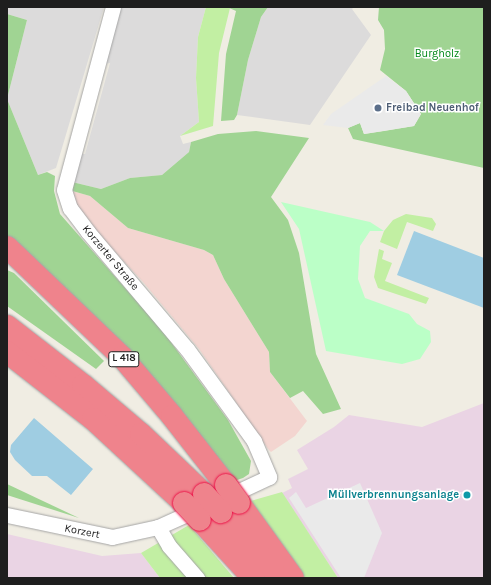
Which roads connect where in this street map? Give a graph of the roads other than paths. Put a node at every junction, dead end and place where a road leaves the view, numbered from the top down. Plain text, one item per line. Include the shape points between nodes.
1 (113, 7) edge
2 (7, 247) edge
3 (7, 260) edge
4 (36, 274) junction
5 (7, 326) edge
6 (7, 352) edge
7 (269, 477) joint
8 (230, 507) junction
9 (7, 515) edge
10 (158, 527) junction
11 (197, 578) edge
12 (253, 578) edge
13 (280, 578) edge
14 (293, 578) edge

1 - 7 street, Korzerter Straße via 64,190 70,208 88,232 187,349 254,441
2 - 4 highway, L 418
3 - 4 highway
4 - 8 highway, L 418, bridge via 122,357 172,416 226,485
5 - 8 highway, L 418, bridge via 141,434 204,494
6 - 12 highway, bridge via 88,415 184,503
7 - 10 street, Korzert
8 - 13 highway, L 418
8 - 14 highway, L 418
9 - 10 street, Korzert via 112,537
10 - 11 street via 169,546

